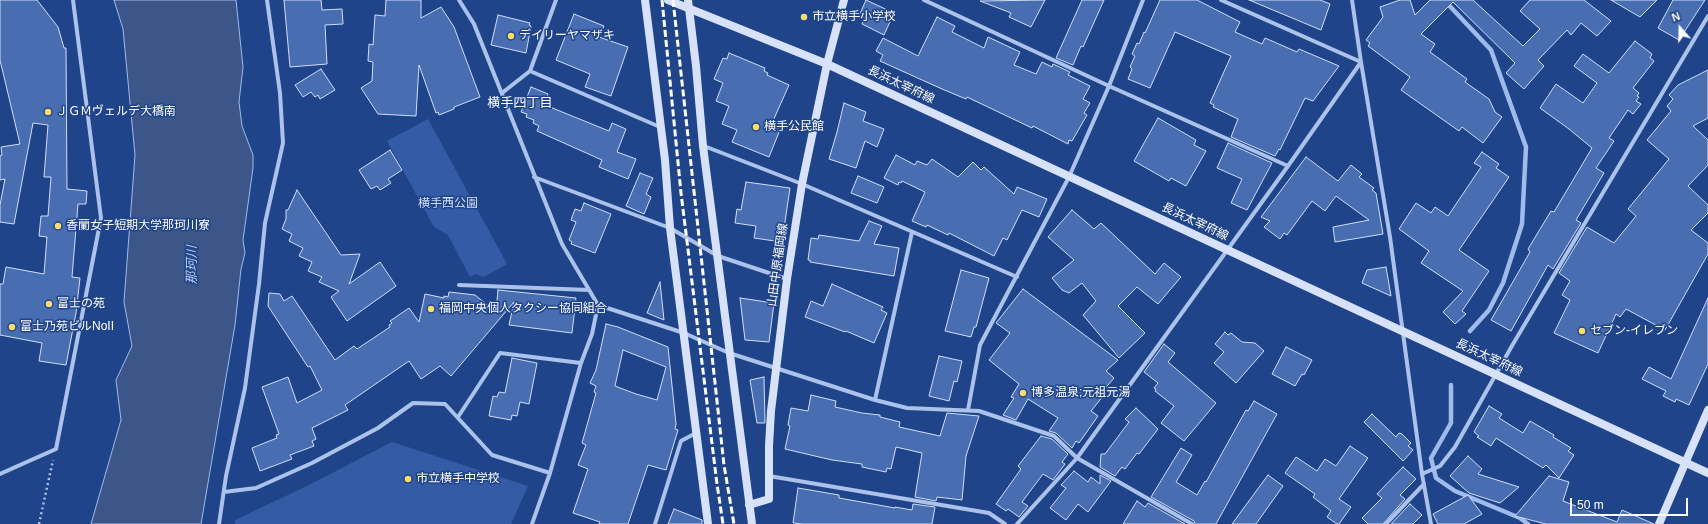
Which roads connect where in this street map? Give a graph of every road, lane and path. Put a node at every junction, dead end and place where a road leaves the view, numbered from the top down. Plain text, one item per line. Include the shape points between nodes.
1 (73, 0) edge
2 (267, 0) edge
3 (459, 0) edge
4 (556, 0) edge
5 (645, 0) edge
6 (668, 0) edge
7 (844, 0) edge
8 (924, 0) edge
9 (1143, 0) edge
10 (1221, 0) edge
11 (1352, 0) edge
12 (688, 4) edge
13 (1708, 16) edge
14 (1361, 62) junction
15 (827, 64) junction
16 (530, 71) junction
17 (1109, 86) junction
18 (502, 93) junction
19 (660, 127) junction
20 (702, 146) junction
21 (1288, 166) junction
22 (534, 177) junction
23 (1069, 177) junction
24 (802, 184) junction
25 (670, 228) junction
26 (912, 232) junction
27 (1227, 250) junction
28 (718, 256) junction
29 (1017, 277) junction
30 (787, 279) junction
31 (459, 286) dead end
32 (589, 290) junction
33 (598, 305) junction
34 (1404, 332) junction
35 (684, 333) junction
36 (729, 353) junction
37 (581, 363) junction
38 (776, 368) junction
39 (1497, 375) junction
40 (875, 400) junction
41 (968, 410) junction
42 (1708, 410) edge
43 (458, 417) junction
44 (696, 433) junction
45 (56, 449) junction
46 (1077, 458) junction
47 (1686, 463) junction
48 (550, 472) junction
49 (1424, 473) junction
50 (0, 474) edge
51 (1708, 474) edge
52 (769, 476) junction
53 (1424, 484) junction
54 (224, 492) junction
55 (749, 505) junction
56 (39, 524) edge
57 (219, 524) edge
58 (532, 524) edge
59 (654, 524) edge
60 (708, 524) edge
61 (752, 524) edge
62 (1005, 524) edge
63 (1017, 524) edge
64 (1192, 524) edge
65 (1386, 524) edge
66 (1431, 524) edge
67 (1659, 524) edge

1 - 45 street via 101,218
2 - 54 street via 280,93 283,143 265,223 244,388
3 - 18 street via 474,24
4 - 16 street
5 - 19 street
6 - 12 street, 長浜太宰府線
7 - 15 street, 山田中原福岡線
8 - 17 street
9 - 17 street
10 - 14 street
11 - 14 street
12 - 15 street, 長浜太宰府線
12 - 20 street
13 - 39 street
14 - 21 street
14 - 34 street
15 - 23 street, 長浜太宰府線
15 - 24 street, 山田中原福岡線
16 - 18 street
16 - 19 street
17 - 21 street
17 - 23 street
18 - 22 street
19 - 25 street
20 - 24 street
20 - 28 street
21 - 27 street
22 - 25 street
22 - 32 street via 562,244
23 - 27 street, 長浜太宰府線
23 - 29 street
24 - 26 street
24 - 30 street, 山田中原福岡線
25 - 28 street
25 - 35 street
26 - 29 street
26 - 40 street
27 - 34 street, 長浜太宰府線
27 - 46 street
28 - 30 street
28 - 36 street
29 - 41 street via 980,345
30 - 38 street, 山田中原福岡線
31 - 32 street
32 - 33 street
33 - 35 street
33 - 37 street via 592,334
34 - 39 street, 長浜太宰府線
34 - 49 street
35 - 36 street
35 - 44 street
36 - 38 street
36 - 55 street
37 - 43 street via 500,353
37 - 48 street
38 - 40 street
38 - 52 street, 山田中原福岡線
39 - 47 street, 長浜太宰府線
39 - 49 street via 1455,447 1440,466
40 - 41 street via 907,408
41 - 46 street via 979,411 1054,436
42 - 47 street
43 - 48 street via 492,455
43 - 54 street via 445,404 413,403 378,428 312,463 256,488
44 - 59 street via 681,441
44 - 60 street
45 - 50 street
45 - 56 path
46 - 63 street
46 - 64 street
47 - 51 street, 長浜太宰府線
47 - 67 street
48 - 58 street
49 - 53 street
52 - 55 street, 山田中原福岡線 via 768,499
52 - 62 street via 989,513
53 - 65 street
53 - 66 street
54 - 57 street
55 - 61 street

